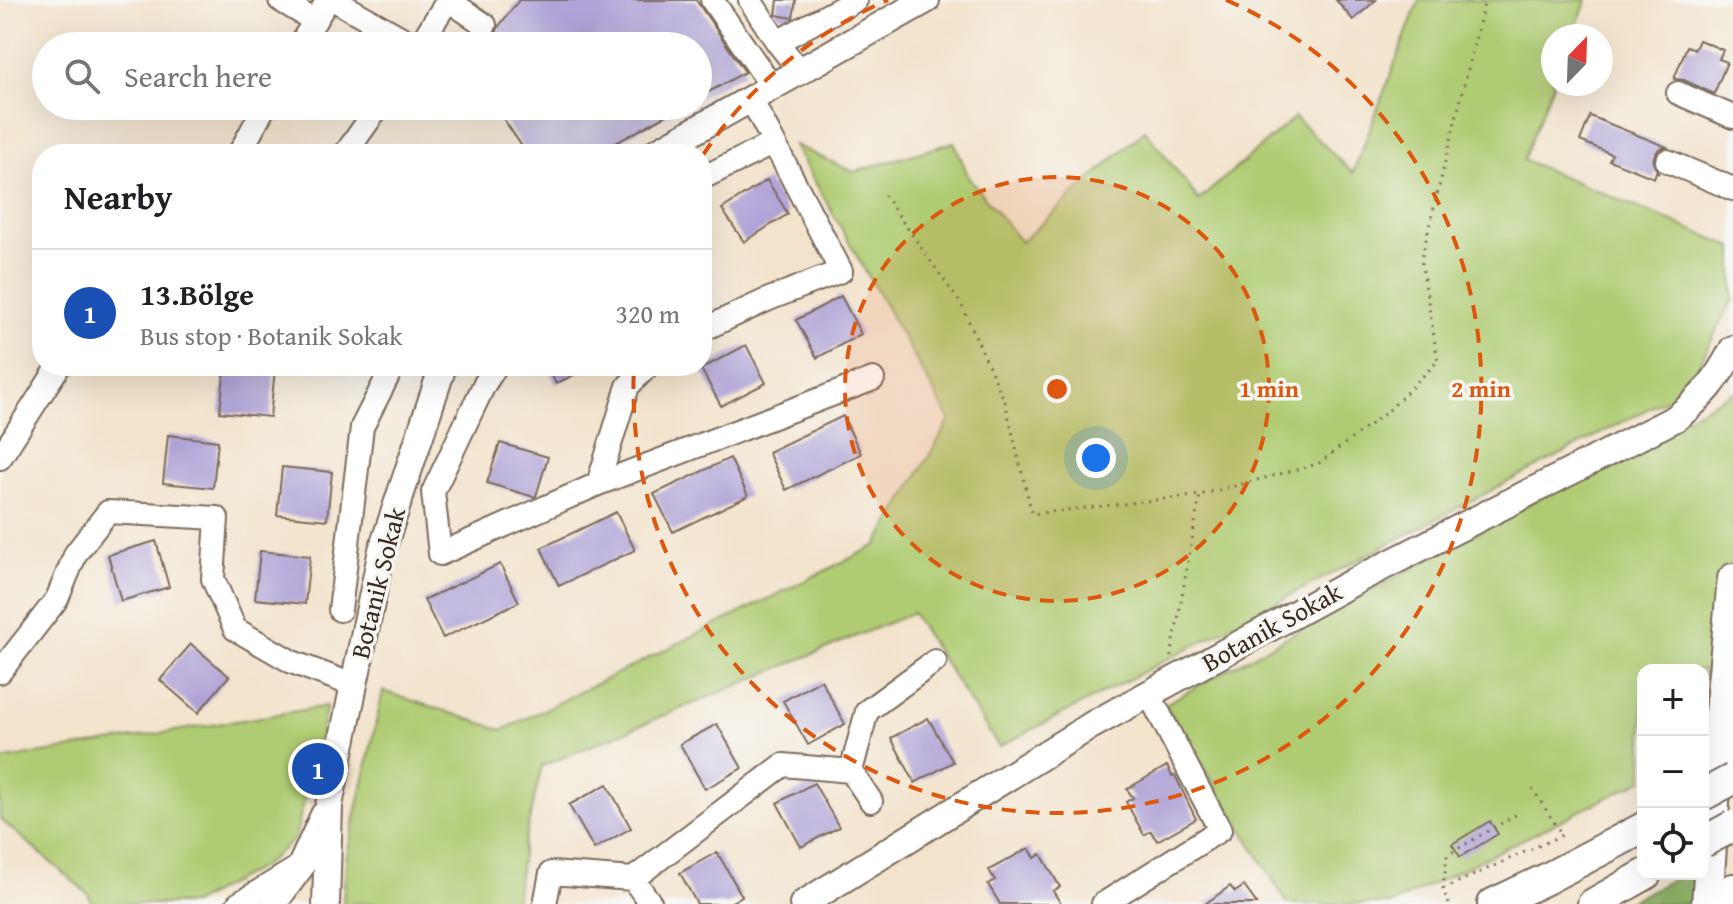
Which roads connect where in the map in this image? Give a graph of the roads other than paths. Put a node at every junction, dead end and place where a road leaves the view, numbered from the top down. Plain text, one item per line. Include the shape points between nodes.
1 (280, 0) edge
2 (331, 0) edge
3 (448, 0) edge
4 (712, 0) edge
5 (750, 0) edge
6 (856, 0) edge
7 (926, 0) edge
8 (315, 21) junction
9 (485, 25) dead end
10 (308, 32) edge
11 (392, 32) edge
12 (427, 32) edge
13 (777, 42) junction
14 (800, 71) junction
15 (761, 93) junction
16 (1678, 93) dead end
17 (1733, 117) edge
18 (256, 120) edge
19 (369, 120) edge
20 (774, 143) junction
21 (244, 144) edge
22 (352, 144) edge
23 (671, 144) edge
24 (1667, 161) dead end
25 (712, 173) edge
26 (1733, 189) edge
27 (712, 325) edge
28 (1733, 349) edge
29 (53, 376) edge
30 (388, 376) edge
31 (440, 376) edge
32 (490, 376) edge
33 (638, 376) edge
34 (873, 379) dead end
35 (0, 458) edge
36 (598, 484) junction
37 (1733, 579) edge
38 (340, 610) dead end
39 (935, 661) dead end
40 (0, 672) edge
41 (353, 685) junction
42 (1149, 694) junction
43 (851, 771) junction
44 (1733, 779) edge
45 (1709, 792) edge
46 (871, 801) dead end
47 (329, 805) junction
48 (1733, 826) edge
49 (1637, 831) edge
50 (1709, 839) edge
51 (301, 866) junction
52 (633, 879) junction
53 (1637, 879) edge
54 (1733, 889) edge
55 (277, 899) edge
56 (326, 902) edge
57 (238, 904) edge
58 (545, 904) edge
59 (651, 904) edge
60 (803, 904) edge
61 (1103, 904) edge
62 (1493, 904) edge
63 (1593, 904) edge
64 (1707, 904) edge
65 (1732, 904) edge

1 - 8 street
2 - 8 street
2 - 11 street
3 - 9 street
3 - 12 street
4 - 15 street
5 - 13 street
6 - 13 street
7 - 14 main road
8 - 10 street
13 - 14 street
14 - 15 main road
15 - 20 street
15 - 23 main road
16 - 17 street
18 - 21 street
19 - 22 street
20 - 25 street
20 - 27 street via 841,271
24 - 26 street
28 - 42 main road, Botanik Sokak via 1711,385 1676,418 1355,581
29 - 35 street
30 - 38 street via 362,427
31 - 41 main road, Botanik Sokak via 382,550
32 - 36 street via 433,492 440,554
33 - 36 street via 628,386
34 - 36 street
37 - 64 highway
39 - 43 street via 867,711
40 - 41 street via 57,599 76,553 108,512 217,518 213,579 235,629 292,662
41 - 47 main road, Botanik Sokak
42 - 60 main road, Botanik Sokak
42 - 61 street via 1220,830
43 - 46 street
43 - 52 street via 783,765
44 - 45 highway, bridge
47 - 51 main road
47 - 56 main road
48 - 50 highway, bridge
49 - 62 highway
51 - 55 main road
51 - 57 street
52 - 58 street via 551,873
52 - 59 street
53 - 63 highway
54 - 65 highway
55 - 56 main road via 306,883 315,886

